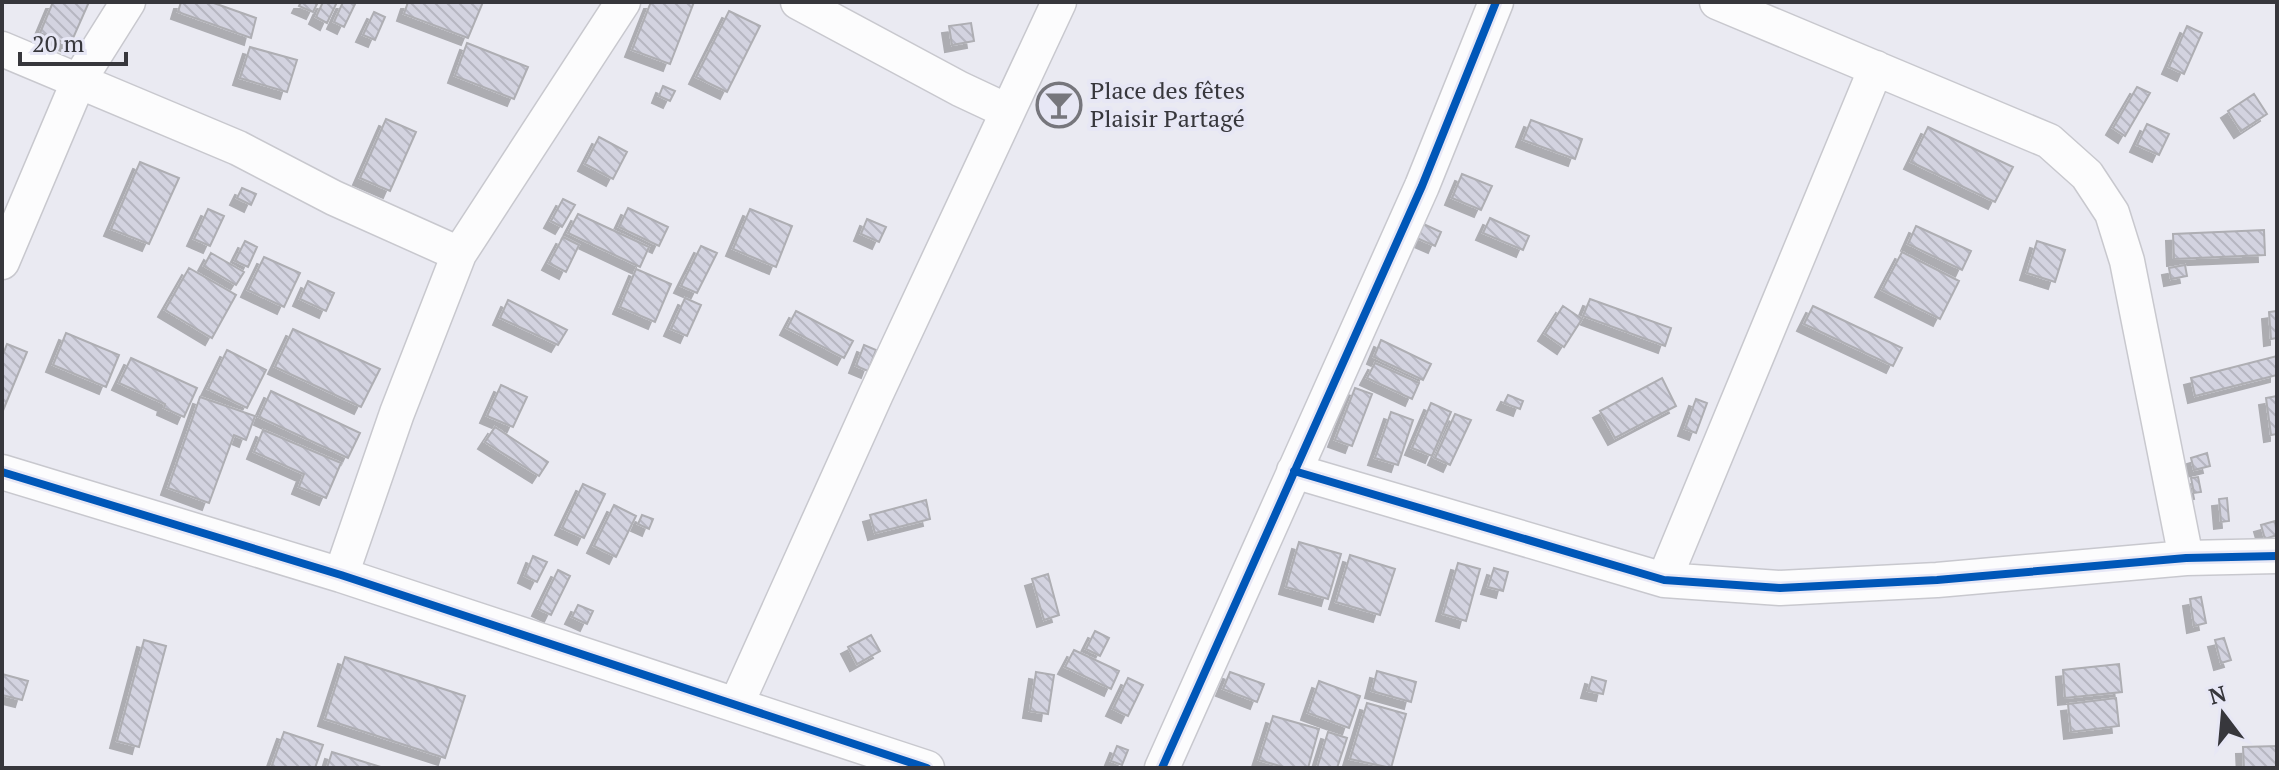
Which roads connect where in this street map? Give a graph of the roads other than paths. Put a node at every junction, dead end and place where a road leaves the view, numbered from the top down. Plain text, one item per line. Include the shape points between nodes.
1 (128, 2) edge
2 (623, 2) edge
3 (798, 2) edge
4 (1059, 2) edge
5 (1496, 2) edge
6 (1717, 2) edge
7 (2, 49) edge
8 (1876, 68) junction
9 (79, 80) junction
10 (1007, 111) junction
11 (459, 254) junction
12 (2, 262) edge
13 (1294, 471) junction
14 (2, 472) edge
15 (2277, 556) edge
16 (2186, 558) junction
17 (341, 575) junction
18 (1664, 580) junction
19 (736, 705) junction
20 (927, 768) edge
21 (1162, 768) edge

1 - 9 street
2 - 11 street
3 - 10 street
4 - 10 street
5 - 13 street via 1422,186
6 - 8 street
7 - 9 street
8 - 16 street via 2049,141 2096,187 2112,213 2127,261
8 - 18 street
9 - 11 street via 238,148
9 - 12 street
10 - 19 street
11 - 17 street
13 - 18 street
13 - 21 street
14 - 17 street
15 - 16 street
16 - 18 street via 1780,588
17 - 19 street
19 - 20 street

